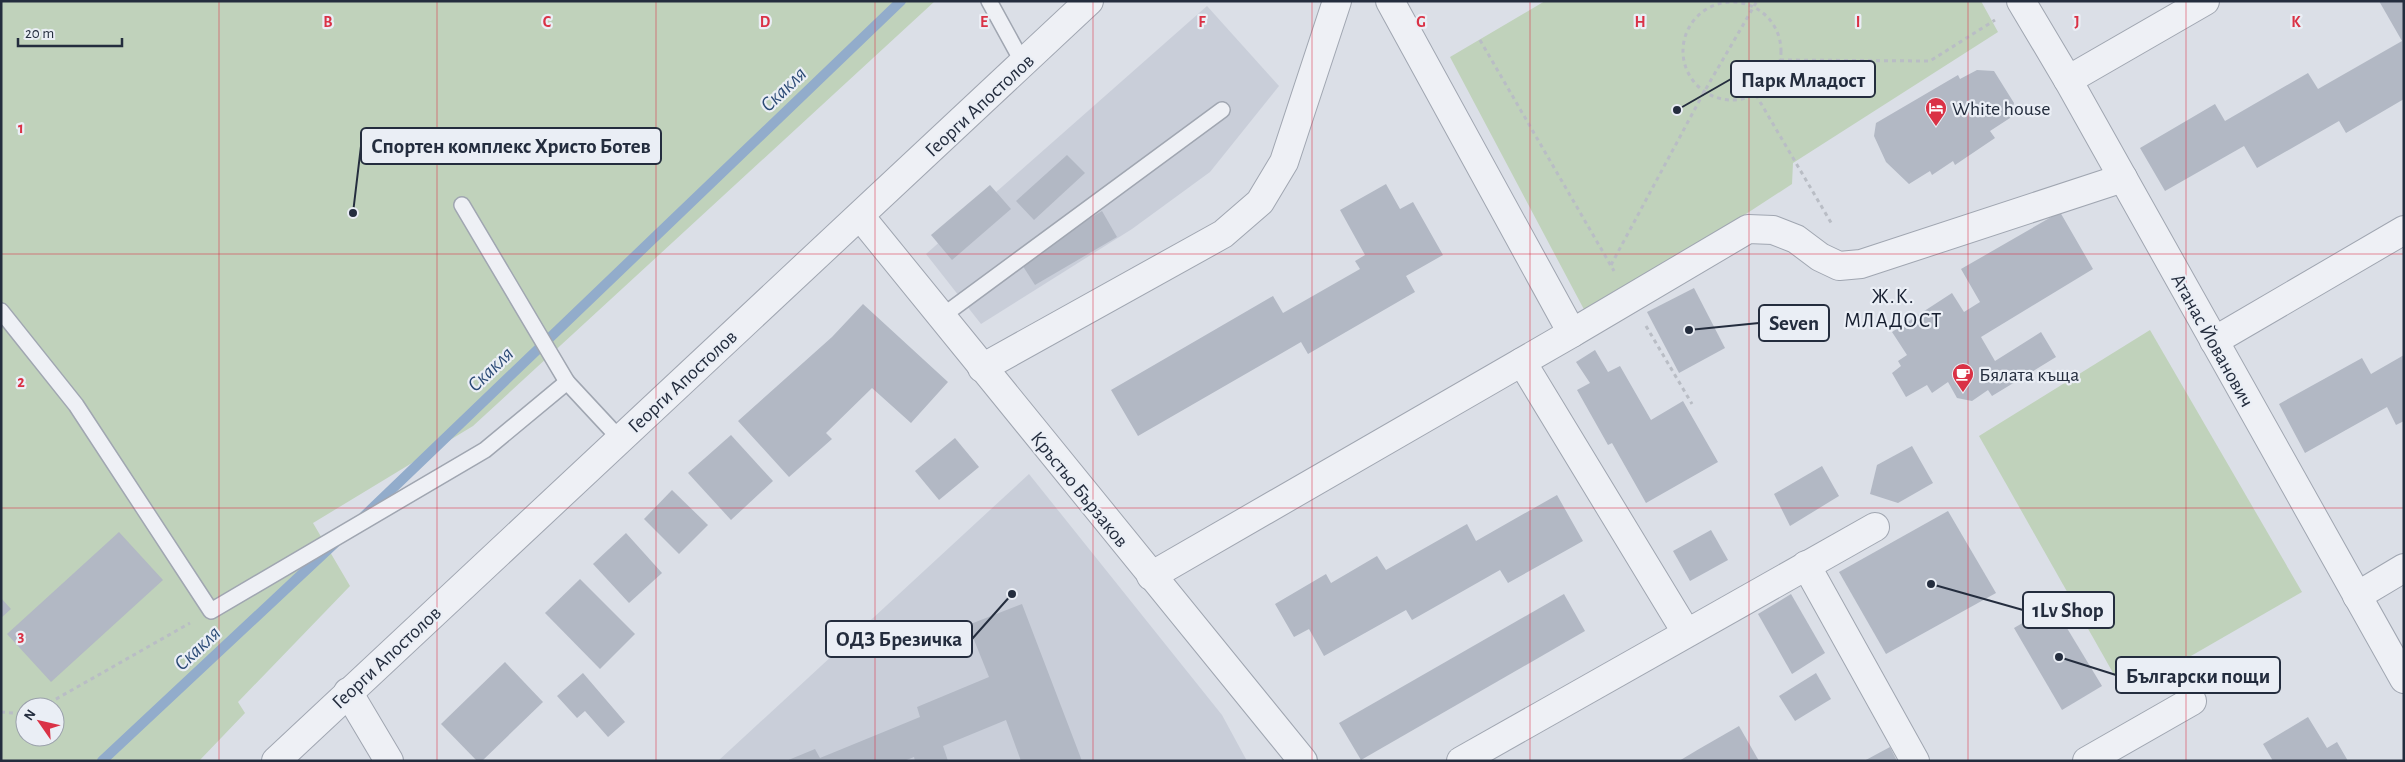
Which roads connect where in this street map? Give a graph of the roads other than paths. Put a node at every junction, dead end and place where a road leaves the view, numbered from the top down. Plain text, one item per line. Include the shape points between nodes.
1 (989, 1) edge
2 (1089, 1) edge
3 (1337, 1) edge
4 (1390, 1) edge
5 (2205, 1) edge
6 (2021, 2) edge
7 (1023, 64) junction
8 (2068, 80) junction
9 (1222, 110) dead end
10 (2122, 178) junction
11 (462, 206) dead end
12 (860, 216) junction
13 (2404, 230) edge
14 (1, 310) edge
15 (941, 317) junction
16 (1572, 333) junction
17 (2214, 341) junction
18 (1522, 362) junction
19 (982, 368) junction
20 (567, 382) junction
21 (620, 440) junction
22 (1875, 526) dead end
23 (1806, 565) junction
24 (2404, 568) edge
25 (1151, 576) junction
26 (2357, 596) junction
27 (1686, 632) junction
28 (2404, 680) edge
29 (348, 692) junction
30 (2192, 701) dead end
31 (276, 761) edge
32 (389, 761) edge
33 (1303, 761) edge
34 (1461, 761) edge
35 (1915, 761) edge
36 (2087, 761) edge

1 - 7 lane
2 - 7 street, Георги Апостолов
3 - 19 street via 1284,162 1260,202 1223,234
4 - 16 street
5 - 8 street
6 - 8 street, Атанас Йованович
7 - 12 street, Георги Апостолов
8 - 10 street, Атанас Йованович
9 - 15 lane
10 - 16 street via 1856,264 1839,266 1796,239 1772,230 1748,229
10 - 17 street, Атанас Йованович
11 - 20 lane
12 - 15 street, Кръстьо Бързаков
12 - 21 street, Георги Апостолов
13 - 17 street
14 - 20 lane via 76,405 211,611 485,450
15 - 19 street, Кръстьо Бързаков
16 - 18 street
17 - 26 street, Атанас Йованович
18 - 25 street
18 - 27 street
19 - 25 street, Кръстьо Бързаков
20 - 21 lane
21 - 29 street, Георги Апостолов
22 - 23 street
23 - 27 street
23 - 35 street
24 - 26 street
25 - 33 street, Кръстьо Бързаков
26 - 28 street, Атанас Йованович
27 - 34 street
29 - 31 street, Георги Апостолов
29 - 32 street
30 - 36 street

